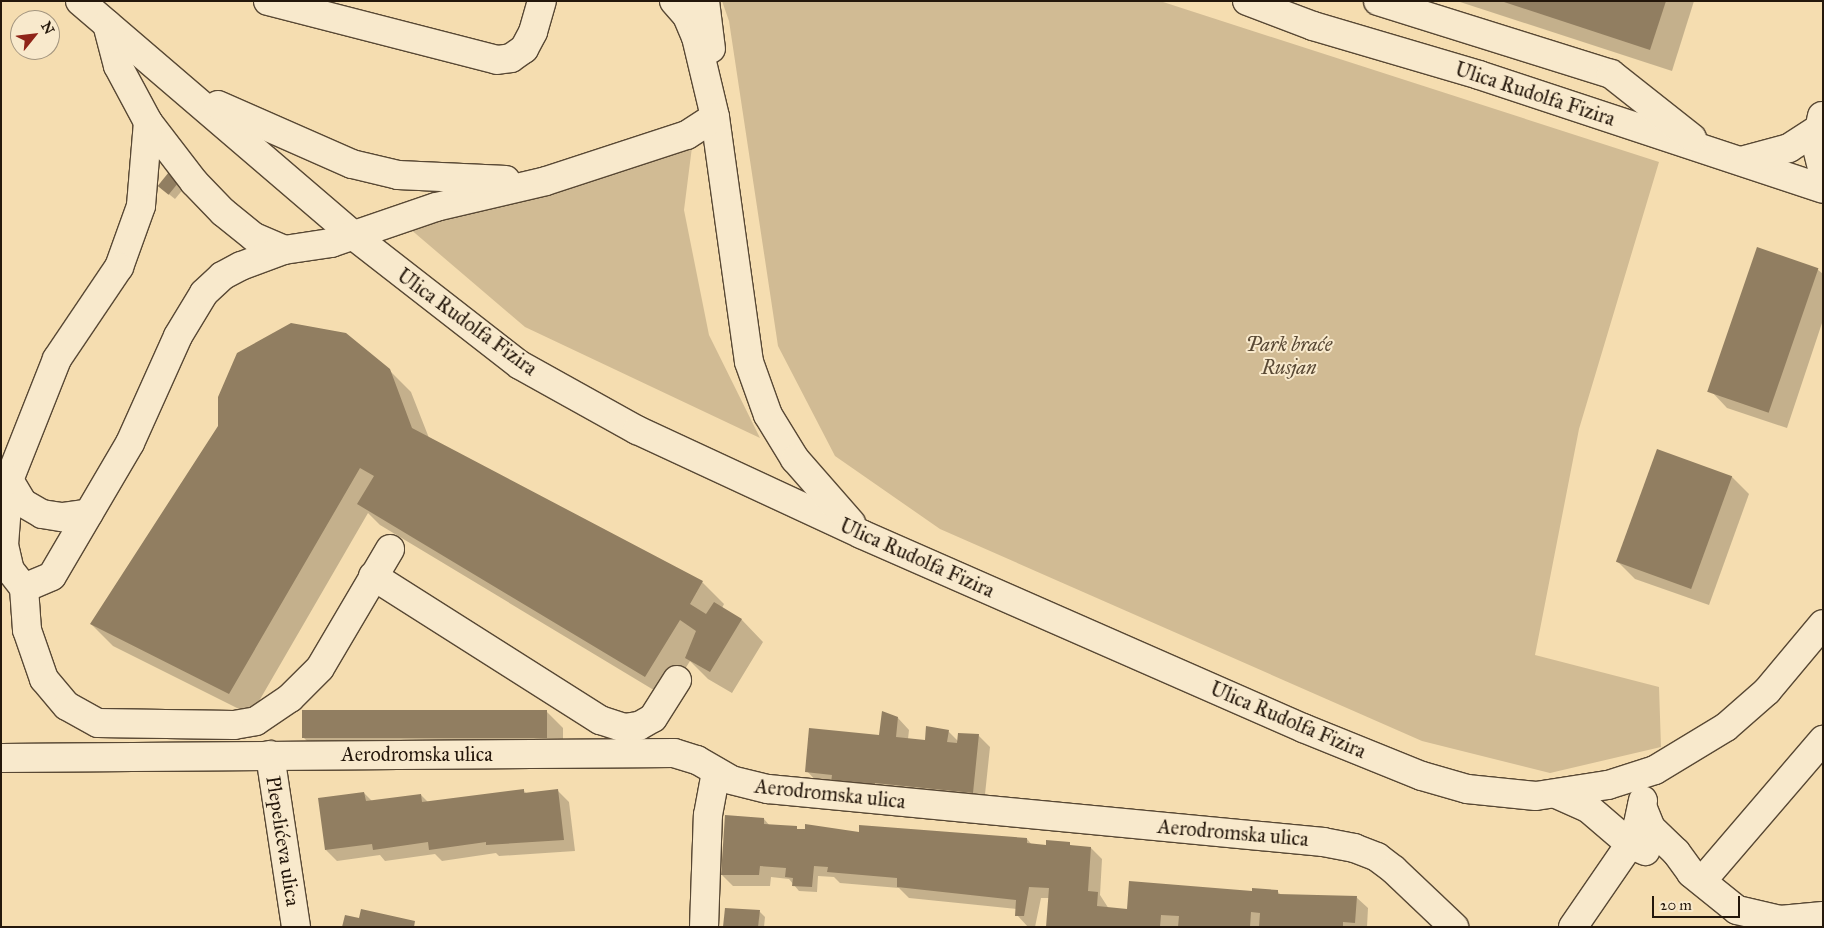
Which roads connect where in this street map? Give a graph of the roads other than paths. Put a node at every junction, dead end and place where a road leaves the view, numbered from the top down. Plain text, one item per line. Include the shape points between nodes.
1 (80, 1) edge
2 (268, 1) edge
3 (542, 1) edge
4 (674, 1) edge
5 (705, 1) edge
6 (1247, 1) edge
7 (1378, 1) edge
8 (107, 24) junction
9 (185, 89) junction
10 (715, 117) junction
11 (148, 122) junction
12 (1820, 122) edge
13 (1707, 150) junction
14 (1741, 161) junction
15 (1823, 172) edge
16 (546, 181) junction
17 (1823, 189) edge
18 (354, 236) junction
19 (284, 250) junction
20 (9, 480) junction
21 (89, 513) junction
22 (861, 534) junction
23 (390, 549) dead end
24 (374, 576) junction
25 (24, 588) junction
26 (1823, 624) edge
27 (677, 680) dead end
28 (1823, 740) edge
29 (270, 756) junction
30 (1, 758) edge
31 (1655, 770) junction
32 (716, 772) junction
33 (1555, 794) junction
34 (1642, 806) junction
35 (1630, 844) junction
36 (1696, 877) junction
37 (1823, 916) edge
38 (296, 927) edge
39 (704, 927) edge
40 (1454, 927) edge
41 (1573, 927) edge

1 - 8 street, Ulica Rudolfa Fizira
2 - 3 street via 497,60 511,58 524,49 534,32
4 - 10 street via 687,16 696,37
5 - 10 street via 714,70
6 - 13 street, Ulica Rudolfa Fizira via 1313,26 1479,75
7 - 13 street via 1611,74
8 - 9 street, Ulica Rudolfa Fizira
8 - 11 street via 118,66
9 - 16 street via 272,131 352,164 398,174
9 - 18 street, Ulica Rudolfa Fizira
10 - 16 street via 687,135
10 - 22 street via 749,362 768,415 795,459
11 - 19 street via 194,182 223,212 254,237
11 - 20 street via 140,206 119,267 57,359
12 - 14 street via 1789,148
12 - 15 street via 1816,144
13 - 14 street, Ulica Rudolfa Fizira
14 - 17 street, Ulica Rudolfa Fizira
16 - 18 street via 436,207
18 - 19 street
18 - 22 street, Ulica Rudolfa Fizira via 520,366 637,430
19 - 21 street via 222,276 195,305 130,443
20 - 21 street via 23,503 42,514 62,517
20 - 25 street via 4,546 10,570
21 - 25 street via 52,576
22 - 33 street, Ulica Rudolfa Fizira via 1294,724 1422,776 1500,794
23 - 24 street
24 - 25 street via 307,684 270,714 234,726 122,725 98,723 82,717 54,694 44,679 27,630
24 - 27 street via 600,720 624,728 639,726 653,718
26 - 31 street, Ulica Rudolfa Fizira via 1766,691 1726,727
28 - 36 street
29 - 30 street, Aerodromska ulica
29 - 32 street, Aerodromska ulica via 657,753 686,756
29 - 38 street, Plepelićeva ulica
31 - 33 street, Ulica Rudolfa Fizira via 1608,786
31 - 34 street via 1645,789
32 - 39 street via 708,815
32 - 40 street, Aerodromska ulica via 747,785 768,789 1323,842 1354,848 1377,857 1394,870
33 - 35 street via 1588,808
34 - 35 street
34 - 36 street via 1651,828
35 - 36 street via 1649,853 1671,871
35 - 41 street
36 - 37 street via 1737,910 1755,917 1780,920

